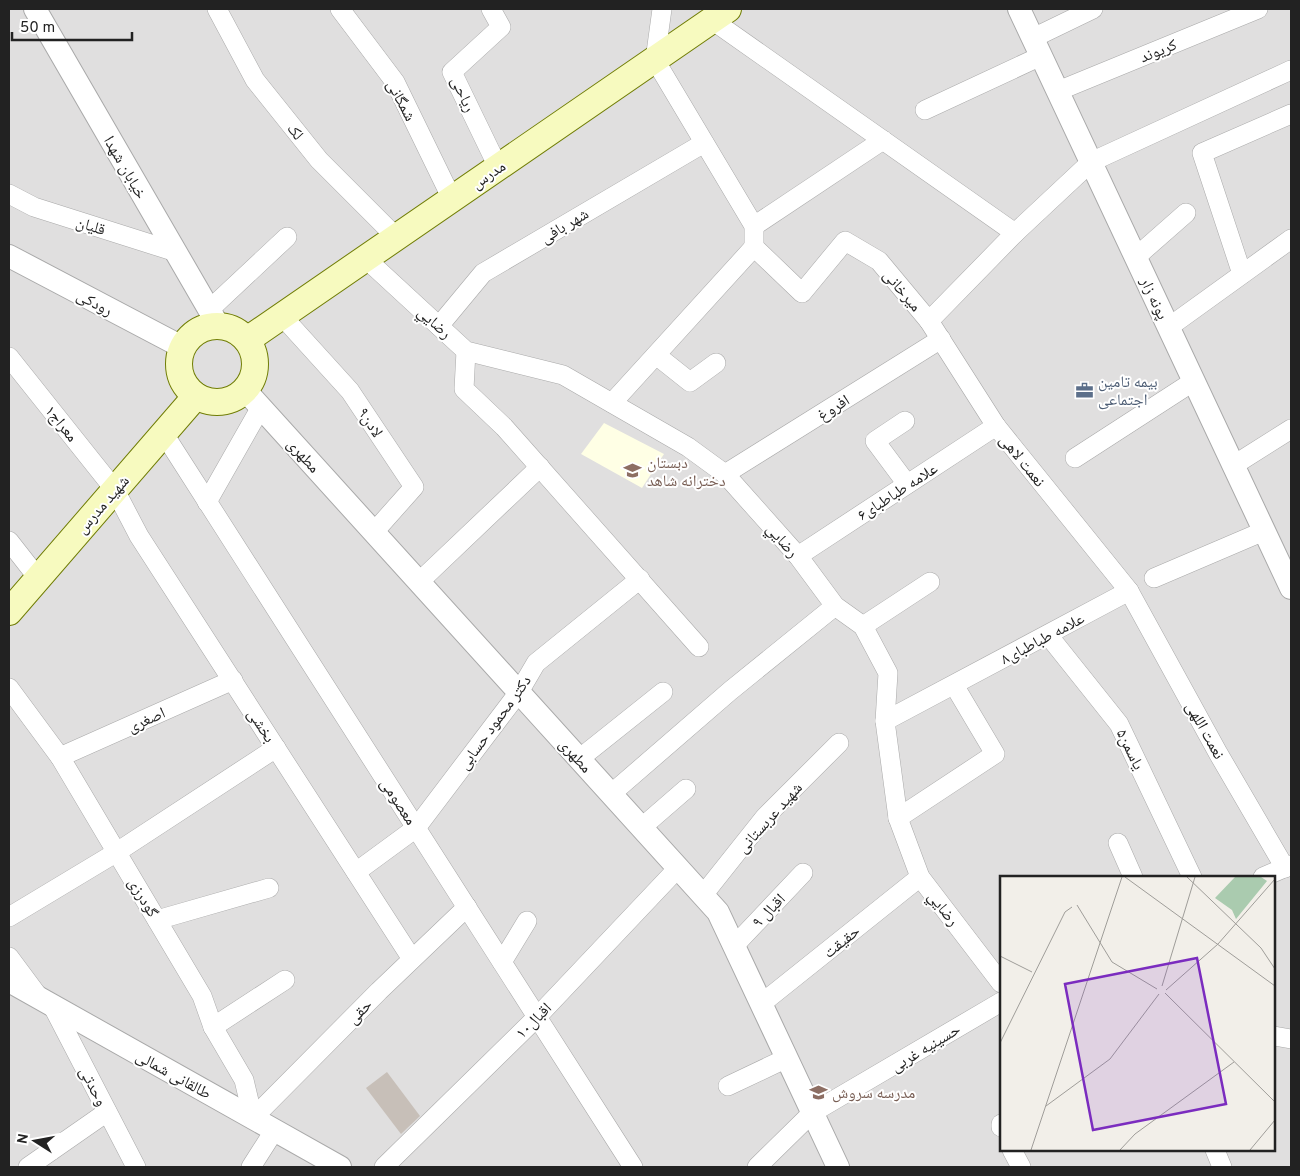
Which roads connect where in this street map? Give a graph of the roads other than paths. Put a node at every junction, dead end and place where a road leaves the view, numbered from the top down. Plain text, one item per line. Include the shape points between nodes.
1 (35, 9) edge
2 (217, 9) edge
3 (340, 9) edge
4 (491, 9) edge
5 (662, 9) edge
6 (1019, 9) edge
7 (1093, 9) edge
8 (1258, 9) edge
9 (720, 14) edge
10 (1037, 47) junction
11 (655, 60) junction
12 (1291, 70) edge
13 (1058, 91) junction
14 (925, 110) dead end
15 (1291, 114) edge
16 (883, 140) junction
17 (704, 143) junction
18 (1091, 162) junction
19 (498, 167) junction
20 (9, 194) edge
21 (452, 199) junction
22 (1186, 213) dead end
23 (754, 226) junction
24 (1015, 233) junction
25 (287, 237) dead end
26 (396, 237) junction
27 (1291, 239) edge
28 (754, 247) junction
29 (176, 252) junction
30 (9, 256) edge
31 (1136, 257) junction
32 (366, 258) junction
33 (1242, 274) junction
34 (282, 316) junction
35 (214, 317) junction
36 (929, 320) junction
37 (439, 326) junction
38 (1169, 327) junction
39 (247, 340) junction
40 (941, 340) junction
41 (182, 347) junction
42 (466, 351) junction
43 (656, 355) junction
44 (9, 357) edge
45 (716, 363) dead end
46 (1194, 381) junction
47 (196, 396) junction
48 (253, 399) junction
49 (612, 403) junction
50 (905, 421) dead end
51 (996, 426) junction
52 (1291, 430) edge
53 (164, 434) junction
54 (1075, 458) dead end
55 (1234, 465) junction
56 (540, 467) junction
57 (725, 474) junction
58 (907, 484) junction
59 (115, 490) junction
60 (207, 502) junction
61 (1264, 531) junction
62 (374, 532) junction
63 (9, 541) edge
64 (798, 556) junction
65 (38, 578) junction
66 (640, 578) junction
67 (1154, 578) dead end
68 (419, 582) junction
69 (930, 582) dead end
70 (1291, 588) edge
71 (1129, 591) junction
72 (835, 606) junction
73 (9, 612) edge
74 (863, 626) junction
75 (1048, 634) junction
76 (699, 647) dead end
77 (233, 680) junction
78 (954, 685) junction
79 (9, 688) edge
80 (518, 692) junction
81 (663, 692) dead end
82 (885, 721) junction
83 (839, 743) dead end
84 (276, 748) junction
85 (60, 757) junction
86 (579, 759) junction
87 (686, 789) dead end
88 (611, 794) junction
89 (898, 818) junction
90 (416, 828) junction
91 (641, 828) junction
92 (1118, 843) dead end
93 (117, 852) junction
94 (1288, 866) edge
95 (678, 868) junction
96 (356, 872) junction
97 (803, 873) dead end
98 (1133, 876) edge
99 (1192, 876) edge
100 (1264, 876) edge
101 (920, 877) junction
102 (269, 888) dead end
103 (703, 895) junction
104 (467, 907) junction
105 (9, 917) edge
106 (157, 920) junction
107 (527, 921) dead end
108 (734, 946) junction
109 (9, 957) edge
110 (412, 959) junction
111 (502, 962) junction
112 (285, 980) dead end
113 (9, 982) edge
114 (1000, 982) edge
115 (46, 1001) junction
116 (1000, 1003) edge
117 (761, 1004) junction
118 (537, 1017) junction
119 (213, 1027) junction
120 (1275, 1036) edge
121 (1291, 1039) edge
122 (787, 1058) junction
123 (728, 1086) dead end
124 (107, 1112) junction
125 (812, 1113) junction
126 (253, 1118) junction
127 (274, 1131) junction
128 (1013, 1151) edge
129 (1215, 1151) edge
130 (28, 1167) edge
131 (136, 1167) edge
132 (251, 1167) edge
133 (340, 1167) edge
134 (384, 1167) edge
135 (633, 1167) edge
136 (757, 1167) edge
137 (838, 1167) edge
138 (1021, 1167) edge
139 (1222, 1167) edge

1 - 29 street, خیابان شهدا
2 - 26 street, لک via 256,80 284,116 319,160
3 - 21 street, شمگانی via 395,82
4 - 19 street, ریاحی via 501,27 452,72
5 - 11 street
6 - 10 street, پونه زار
7 - 10 street
8 - 13 street, کریوند
9 - 11 main road, مدرس
9 - 16 street
10 - 13 street, پونه زار
10 - 14 street
11 - 17 street
11 - 19 main road, مدرس
12 - 18 street, میرخانی
13 - 18 street, پونه زار
15 - 33 street via 1202,153
16 - 23 street
16 - 24 street
17 - 23 street
17 - 37 street, شهر بافی via 484,273
18 - 24 street, میرخانی
18 - 31 street, پونه زار
19 - 21 main road, مدرس
20 - 29 street, قلیان via 34,207
21 - 26 main road, مدرس
22 - 31 street
23 - 28 street
24 - 36 street, میرخانی
25 - 35 street
26 - 32 main road, مدرس
27 - 33 street
28 - 36 street, میرخانی via 802,294 844,240 879,261
28 - 43 street
29 - 35 street, خیابان شهدا
30 - 41 street, رودکی
31 - 38 street, پونه زار
32 - 34 main road, مدرس
32 - 37 street, رضایي
33 - 38 street
34 - 39 main road, مدرس
34 - 62 street, لادن۹ via 350,391 414,487
35 - 39 main road
35 - 41 main road
36 - 40 street, نعمت لاهی
37 - 42 street, رضایي
38 - 46 street, پونه زار
39 - 48 main road via 255,360 251,381
40 - 51 street, نعمت لاهی
40 - 57 street, افروغ
41 - 47 main road via 180,374
42 - 49 street, رضایي via 564,374
42 - 56 street via 464,389
43 - 45 street via 690,382
43 - 49 street
44 - 59 street, معراج۱
46 - 54 street
46 - 55 street, پونه زار
47 - 48 main road via 216,402 237,396
47 - 53 main road, شهید مدرس
48 - 60 street
48 - 62 street, مطهری
49 - 57 street, رضایي via 688,447
50 - 58 street via 875,441
51 - 58 street, علامه طباطبای۶
51 - 71 street, نعمت لاهی
52 - 55 street
53 - 59 main road, شهید مدرس
53 - 60 street, معصومی
55 - 61 street, پونه زار
56 - 66 street
56 - 68 street
57 - 64 street, رضایي
58 - 64 street, علامه طباطبای۶
59 - 65 main road, شهید مدرس
59 - 77 street, بخشی via 139,536
60 - 90 street, معصومی
61 - 67 street
61 - 70 street, پونه زار
62 - 68 street, مطهری
63 - 65 street
64 - 72 street, رضایي
65 - 73 main road, شهید مدرس
66 - 76 street
66 - 80 street, دکتر محمود حسابی via 536,663
68 - 80 street, مطهری
69 - 74 street
71 - 75 street, علامه طباطبای۸
71 - 94 street, نعمت اللهی via 1218,753
72 - 74 street, رضایي
72 - 88 street
74 - 82 street, رضایي via 888,673
75 - 78 street, علامه طباطبای۸
75 - 99 street, یاسمن۵ via 1119,724
77 - 84 street, بخشی
77 - 85 street, اصغری
78 - 82 street, علامه طباطبای۸
78 - 89 street via 995,754
79 - 85 street, گودرزی
80 - 86 street, مطهری
80 - 90 street, دکتر محمود حسابی
81 - 86 street
82 - 89 street, رضایي
83 - 103 street, شهید عربستانی via 765,817
84 - 93 street
84 - 96 street, بخشی
85 - 93 street, گودرزی
86 - 88 street, مطهری
87 - 91 street
88 - 91 street, مطهری
89 - 101 street, رضایي
90 - 96 street, دکتر محمود حسابی
90 - 104 street, معصومی
91 - 95 street, مطهری
92 - 98 street
93 - 105 street
93 - 106 street, گودرزی
94 - 100 street
95 - 103 street, مطهری
95 - 118 street, اقبال۱۰
96 - 110 street, بخشی
97 - 108 street, اقبال ۹
101 - 114 street, رضایي
101 - 117 street, حقیقت
102 - 106 street
103 - 108 street, مطهری via 718,912
104 - 110 street, حقی
104 - 111 street, معصومی
106 - 119 street, گودرزی via 202,996
107 - 111 street
108 - 117 street, مطهری
109 - 115 street, وحدتی
110 - 126 street, حقی
111 - 118 street, معصومی
112 - 119 street
113 - 115 street, طالقانی شمالی
115 - 124 street, وحدتی
115 - 126 street, طالقانی شمالی
116 - 125 street, حسینیه غربی
117 - 122 street, مطهری
118 - 134 street, اقبال۱۰
118 - 135 street, معصومی
119 - 126 street, گودرزی via 244,1080
120 - 121 street
122 - 123 street
122 - 125 street, مطهری
124 - 130 street
124 - 131 street, وحدتی
125 - 136 street, حسینیه غربی
125 - 137 street, مطهری
126 - 127 street, طالقانی شمالی
127 - 132 street
127 - 133 street, طالقانی شمالی
128 - 138 street
129 - 139 street

